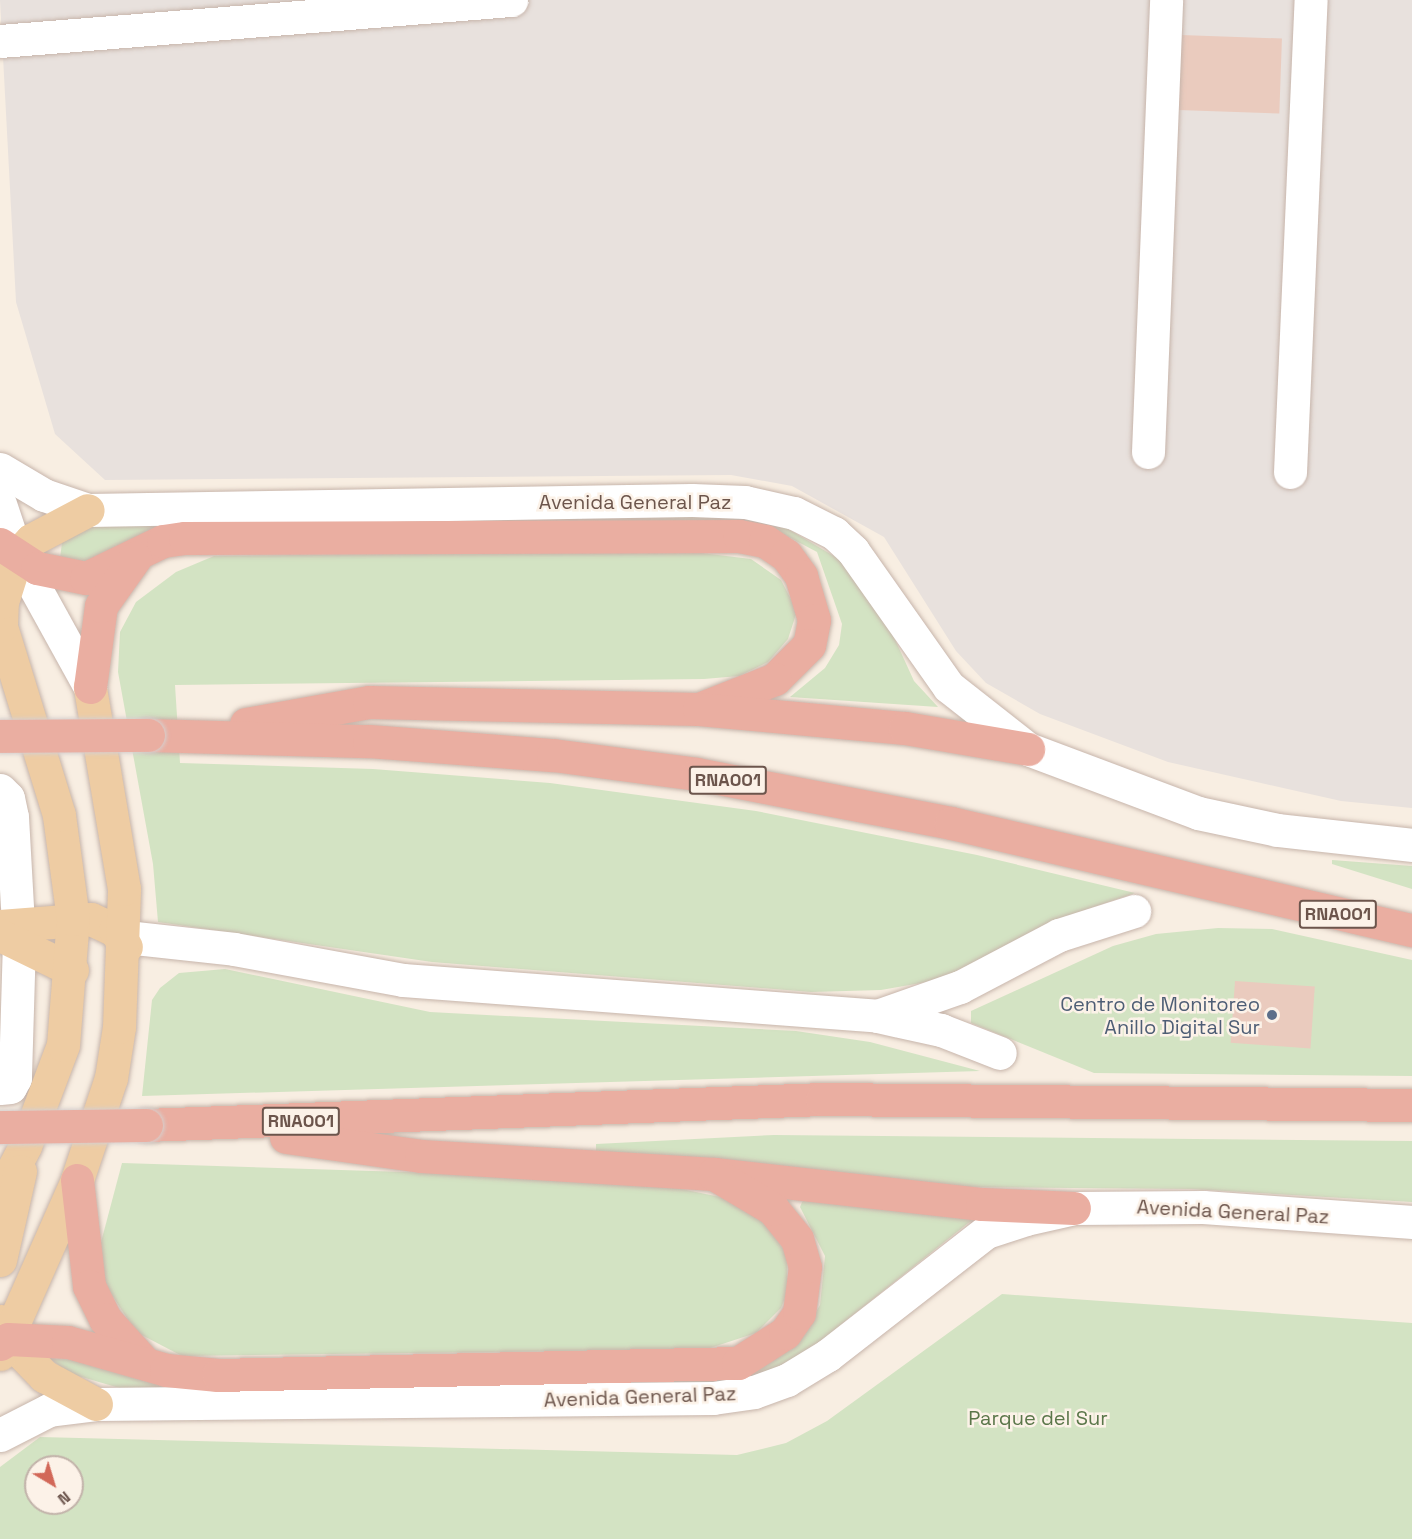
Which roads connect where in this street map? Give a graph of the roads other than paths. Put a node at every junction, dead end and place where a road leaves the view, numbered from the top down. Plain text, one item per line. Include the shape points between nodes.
1 (511, 0) edge
2 (1166, 0) edge
3 (1311, 0) edge
4 (235, 11) edge
5 (0, 41) edge
6 (1148, 452) dead end
7 (0, 469) edge
8 (1290, 472) dead end
9 (0, 504) edge
10 (88, 510) junction
11 (9, 549) edge
12 (138, 554) junction
13 (1, 625) edge
14 (90, 687) junction
15 (699, 709) junction
16 (0, 736) edge
17 (182, 736) junction
18 (1028, 749) junction
19 (0, 790) edge
20 (1412, 845) edge
21 (1134, 911) dead end
22 (73, 920) junction
23 (1412, 930) edge
24 (9, 932) edge
25 (126, 942) junction
26 (72, 970) junction
27 (877, 1016) junction
28 (1000, 1053) dead end
29 (0, 1088) edge
30 (1412, 1105) edge
31 (204, 1125) junction
32 (13, 1137) edge
33 (714, 1174) junction
34 (77, 1180) junction
35 (0, 1194) edge
36 (1074, 1208) junction
37 (1412, 1222) edge
38 (0, 1260) edge
39 (2, 1338) edge
40 (145, 1362) junction
41 (96, 1404) junction
42 (0, 1435) edge

1 - 4 street
2 - 6 street
3 - 8 street
4 - 5 street
7 - 10 street, Avenida General Paz via 44,495
9 - 11 street
10 - 11 main road via 48,526
10 - 18 street, Avenida General Paz via 692,500 745,502 794,513 834,533 854,551 949,687
11 - 12 highway via 61,577 86,578
11 - 13 main road
11 - 14 street
12 - 14 highway via 101,606
12 - 15 highway via 185,538 739,536 765,542 786,555 801,576 813,620 809,645 775,679
13 - 22 main road via 59,815
14 - 25 main road via 117,825
15 - 17 highway via 369,702
15 - 18 highway via 905,728
16 - 17 highway, RNA001, bridge
17 - 23 highway, RNA001 via 369,741 553,755 697,774 940,821
18 - 20 street, Avenida General Paz via 1197,813 1277,830
19 - 24 street via 8,798 12,817
21 - 27 street via 1059,935 960,987
22 - 24 main road
22 - 25 main road via 106,924
22 - 26 main road
24 - 26 main road
24 - 29 street via 15,1078 10,1087
25 - 27 street via 234,949 403,980
25 - 34 main road via 111,1077
26 - 32 main road via 63,1045
27 - 28 street via 941,1030
30 - 31 highway, RNA001 via 822,1099
31 - 32 highway, RNA001, bridge via 146,1125
31 - 33 highway via 421,1156
32 - 35 main road
32 - 38 main road
33 - 36 highway via 970,1202
33 - 40 highway via 773,1209 797,1239 805,1267 799,1313 785,1333 738,1363 708,1368 218,1375
34 - 39 main road
34 - 40 highway via 89,1286 105,1319
36 - 37 street, Avenida General Paz via 1203,1207
36 - 41 street, Avenida General Paz via 986,1232 828,1355 787,1380 754,1392 689,1398
39 - 40 highway via 68,1342
39 - 41 main road via 44,1376
41 - 42 street, Avenida General Paz via 49,1410

